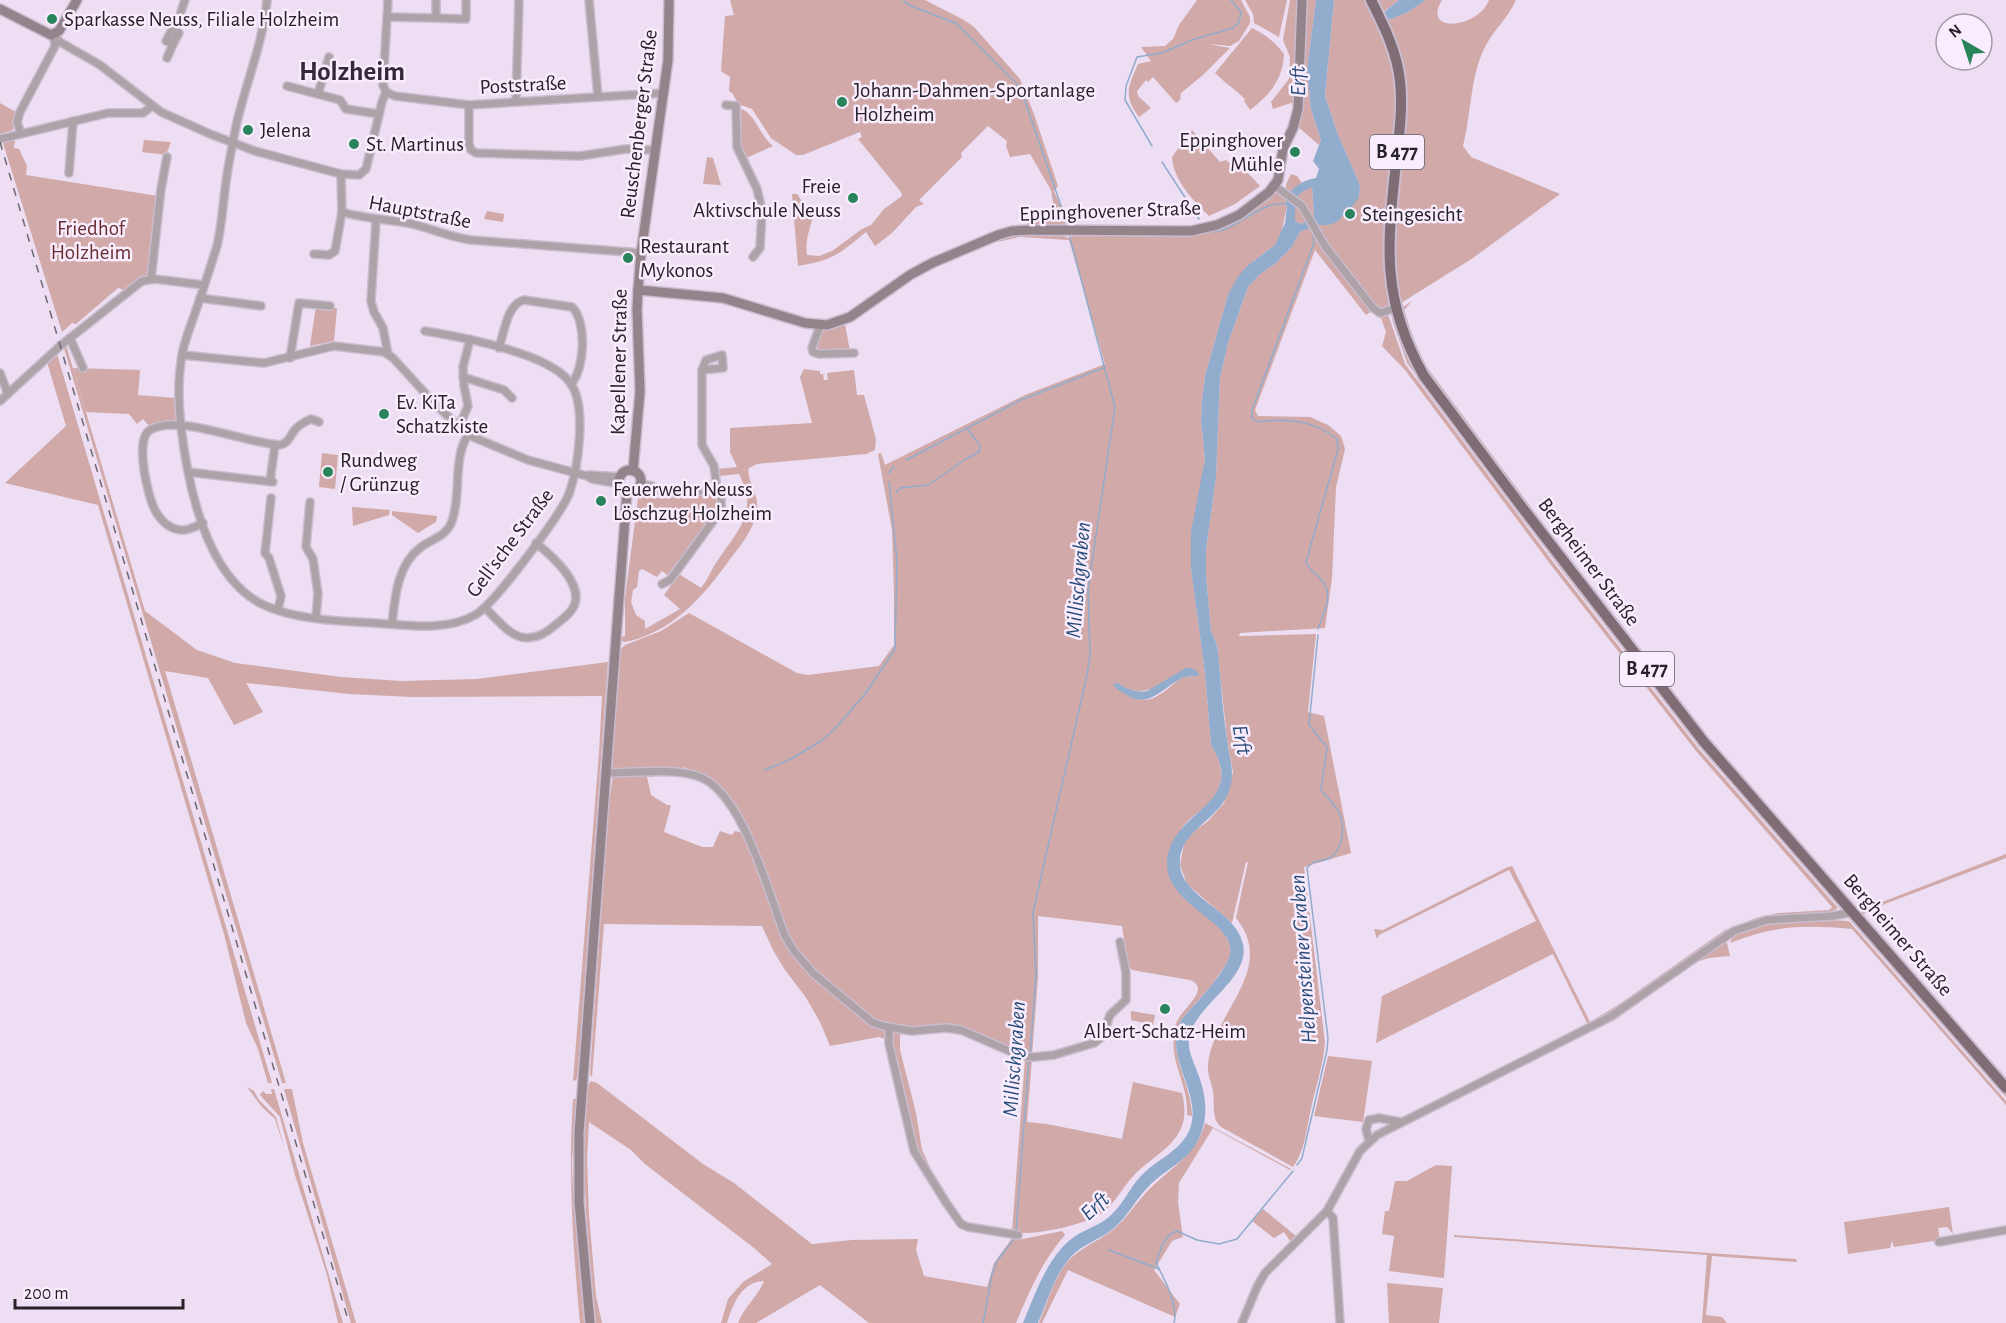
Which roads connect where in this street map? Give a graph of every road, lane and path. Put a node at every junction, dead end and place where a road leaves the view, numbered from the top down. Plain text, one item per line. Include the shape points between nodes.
1 (76, 0) edge
2 (185, 0) edge
3 (267, 0) edge
4 (388, 0) edge
5 (436, 0) edge
6 (519, 0) edge
7 (589, 0) edge
8 (669, 0) edge
9 (1302, 0) edge
10 (1371, 0) edge
11 (466, 3) edge
12 (0, 9) edge
13 (387, 17) junction
14 (436, 18) junction
15 (54, 34) junction
16 (329, 57) dead end
17 (167, 58) dead end
18 (287, 86) dead end
19 (386, 92) junction
20 (664, 93) junction
21 (318, 94) junction
22 (598, 97) junction
23 (516, 102) junction
24 (469, 105) junction
25 (726, 105) dead end
26 (153, 106) junction
27 (379, 114) junction
28 (73, 121) junction
29 (21, 134) junction
30 (0, 139) edge
31 (233, 143) junction
32 (656, 150) junction
33 (167, 157) dead end
34 (69, 173) dead end
35 (341, 174) junction
36 (1275, 186) junction
37 (342, 212) junction
38 (376, 220) junction
39 (641, 253) junction
40 (314, 254) dead end
41 (753, 257) dead end
42 (151, 279) junction
43 (204, 285) junction
44 (638, 290) junction
45 (200, 298) junction
46 (261, 306) dead end
47 (330, 306) dead end
48 (1396, 309) junction
49 (820, 326) junction
50 (425, 331) dead end
51 (70, 338) junction
52 (470, 339) junction
53 (499, 348) junction
54 (854, 353) dead end
55 (388, 354) junction
56 (182, 355) junction
57 (290, 358) junction
58 (83, 368) dead end
59 (702, 370) dead end
60 (0, 373) edge
61 (463, 377) junction
62 (571, 384) junction
63 (8, 394) junction
64 (512, 398) dead end
65 (0, 401) edge
66 (319, 422) dead end
67 (181, 425) junction
68 (459, 427) junction
69 (468, 435) junction
70 (275, 445) junction
71 (633, 471) junction
72 (188, 472) junction
73 (575, 473) junction
74 (641, 484) junction
75 (625, 486) junction
76 (717, 490) junction
77 (271, 498) dead end
78 (310, 502) dead end
79 (203, 523) junction
80 (536, 543) junction
81 (662, 584) dead end
82 (485, 608) junction
83 (278, 610) junction
84 (316, 617) junction
85 (392, 624) junction
86 (606, 773) junction
87 (1852, 912) junction
88 (1120, 942) dead end
89 (889, 1028) junction
90 (2006, 1088) edge
91 (1400, 1122) junction
92 (1369, 1141) junction
93 (1328, 1211) junction
94 (2006, 1230) edge
95 (1018, 1235) dead end
96 (1939, 1242) dead end
97 (590, 1323) edge
98 (1242, 1323) edge
99 (1340, 1323) edge

1 - 15 main road
2 - 17 street via 166,40 173,44
3 - 31 street, Gell'sche Straße
4 - 13 street
5 - 14 street
6 - 23 street
7 - 22 street
8 - 20 main road, Reuschenberger Straße
9 - 36 main road via 1298,109
10 - 48 main road, Bergheimer Straße / B 477 via 1393,48 1401,88 1388,233
11 - 14 street via 466,19
12 - 15 main road via 46,34
13 - 14 street
13 - 19 street via 383,85
15 - 26 street
15 - 29 street via 55,46 20,112 17,122
16 - 21 street
18 - 21 street
19 - 24 street, Poststraße
19 - 27 street
20 - 22 street, Poststraße
20 - 32 main road, Reuschenberger Straße
21 - 27 street via 340,100 346,109
22 - 23 street, Poststraße
23 - 24 street, Poststraße
24 - 32 street via 469,144 476,153 572,156 626,149
25 - 41 street via 736,106 737,147 757,189 762,211 760,248
26 - 28 street via 143,113 108,113
26 - 31 street
27 - 35 street via 364,172 357,176
28 - 29 street
28 - 34 street
29 - 30 street
31 - 35 street
31 - 43 street, Gell'sche Straße via 219,237
32 - 39 main road, Reuschenberger Straße
33 - 42 street
35 - 37 street, Hauptstraße
36 - 48 street via 1299,202 1325,246 1372,308 1380,313
36 - 49 main road, Eppinghovener Straße via 1239,215 1205,228 1169,232 1018,231 998,235 920,269 846,319
37 - 38 street, Hauptstraße
37 - 40 street via 335,251 329,255
38 - 39 street, Hauptstraße via 411,224 471,240
38 - 55 street via 371,301 383,328
39 - 44 main road, Kapellener Straße
42 - 43 street
42 - 51 street via 132,286
43 - 45 street, Gell'sche Straße
44 - 49 main road, Eppinghovener Straße via 723,298
44 - 71 main road, Kapellener Straße via 640,392
45 - 46 street
45 - 56 street, Gell'sche Straße
47 - 57 street via 299,303
48 - 87 main road, Bergheimer Straße / B 477 via 1414,358 1464,430 1704,742
49 - 54 street via 813,352
50 - 52 street
51 - 58 street
51 - 63 street
52 - 53 street
52 - 61 street via 464,355
53 - 62 street via 553,368
53 - 62 street via 518,301 572,307 577,313 583,353 579,372
55 - 57 street via 337,346
55 - 68 street
56 - 57 street via 264,363
56 - 67 street, Gell'sche Straße
59 - 76 street via 702,441 714,466
60 - 63 street
61 - 64 street via 504,390
61 - 68 street via 468,406
62 - 73 street, Gell'sche Straße via 579,413
63 - 65 street
66 - 70 street via 310,419 295,429 285,444
67 - 70 street
67 - 72 street, Gell'sche Straße
67 - 79 street via 153,428 144,438 142,454 149,492 156,512 171,527 189,530
68 - 69 street
69 - 73 street
69 - 85 street via 461,450 453,520 445,532 408,561 396,591
70 - 72 street via 272,482
71 - 74 main road
71 - 75 main road via 626,472
72 - 79 street, Gell'sche Straße
73 - 75 street
73 - 80 street, Gell'sche Straße via 564,503
74 - 75 main road via 638,489
74 - 76 street via 664,493
75 - 86 main road
76 - 81 street via 721,494 719,513 670,580
77 - 83 street via 265,553 281,596
78 - 84 street via 306,547 313,559 318,594
79 - 83 street, Gell'sche Straße via 216,556 232,580 259,602
80 - 82 street, Gell'sche Straße
80 - 82 street via 557,561 574,589 576,600 571,611 547,632 529,638 513,634
82 - 85 street, Gell'sche Straße via 469,618 446,624
83 - 84 street, Gell'sche Straße
84 - 85 street, Gell'sche Straße
86 - 89 street via 683,774 702,778 717,788 739,818 794,951 814,974 866,1018
86 - 97 main road via 578,1159
87 - 90 main road, Bergheimer Straße / B 477
87 - 91 street via 1767,920 1734,931 1610,1017
88 - 89 street via 1126,972 1125,1002 1110,1015 1103,1036 1076,1050 1030,1057 1008,1052 961,1030
89 - 95 street via 889,1044 912,1146 935,1187 961,1224
91 - 92 street
91 - 92 street via 1369,1120
92 - 93 street
93 - 98 street via 1265,1273
93 - 99 street via 1333,1218
94 - 96 street

